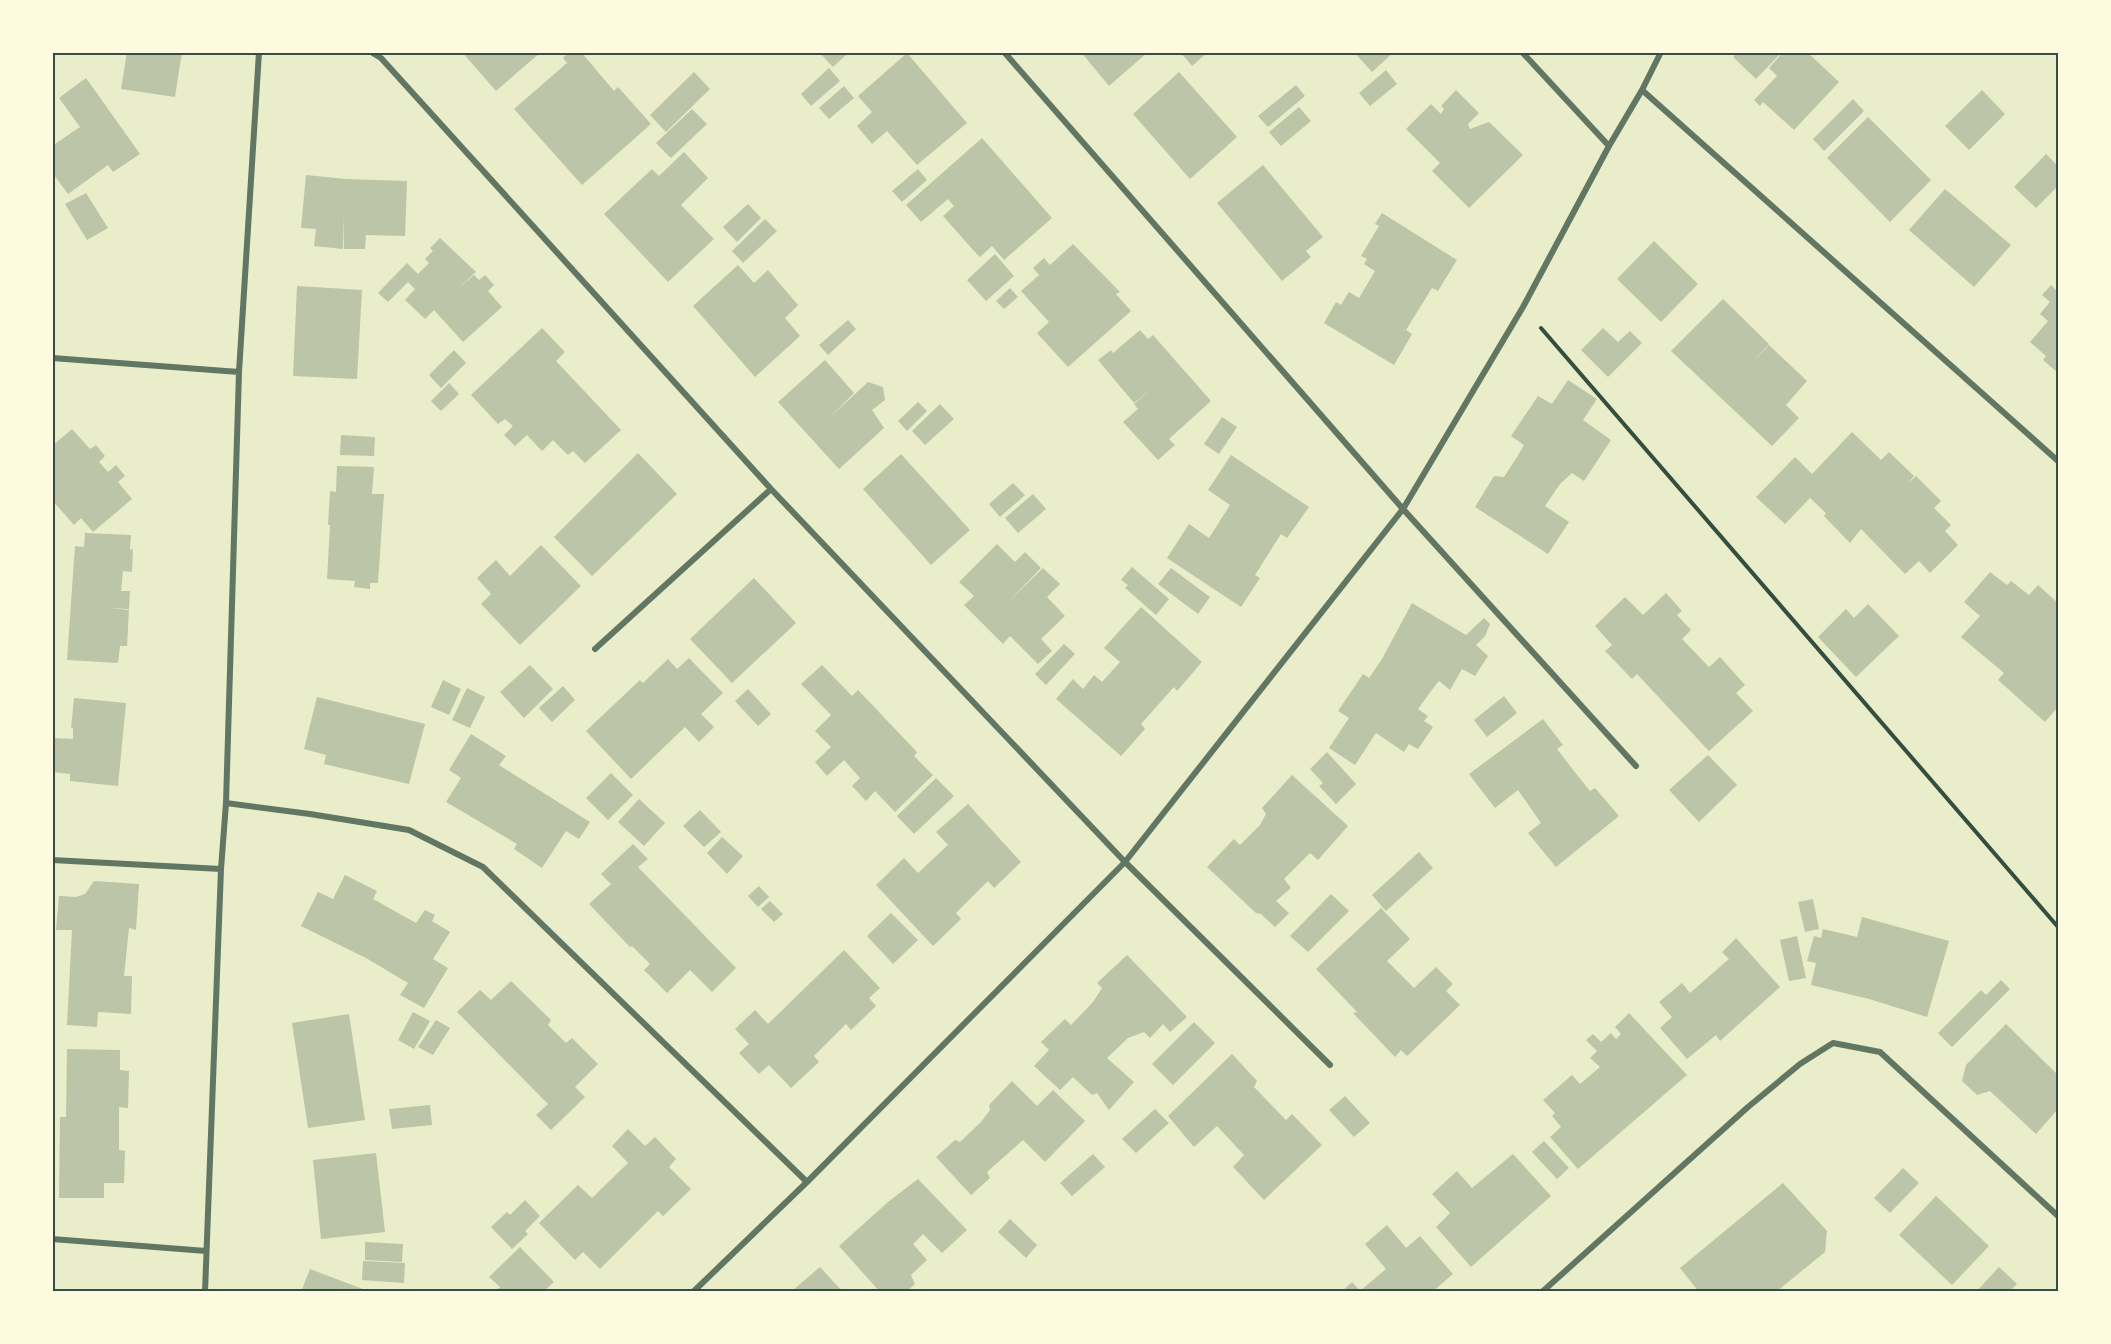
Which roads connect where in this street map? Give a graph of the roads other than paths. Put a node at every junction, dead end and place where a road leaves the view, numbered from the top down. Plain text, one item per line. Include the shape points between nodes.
1 (259, 52) edge
2 (371, 52) edge
3 (1004, 52) edge
4 (1522, 52) edge
5 (1661, 52) edge
6 (1642, 90) junction
7 (1610, 147) junction
8 (52, 358) edge
9 (239, 372) junction
10 (2058, 461) edge
11 (771, 489) junction
12 (1403, 509) junction
13 (596, 649) dead end
14 (1636, 766) dead end
15 (226, 803) junction
16 (52, 860) edge
17 (1125, 862) junction
18 (221, 868) junction
19 (1330, 1065) dead end
20 (807, 1182) junction
21 (2058, 1216) edge
22 (52, 1239) edge
23 (206, 1251) junction
24 (205, 1292) edge
25 (693, 1292) edge
26 (1542, 1292) edge

1 - 9 street
2 - 11 street via 381,58
3 - 12 street
4 - 7 street
5 - 6 street
6 - 7 street
6 - 10 street
7 - 12 street via 1523,307
8 - 9 street
9 - 15 street
11 - 13 street
11 - 17 street
12 - 14 street
12 - 17 street
15 - 18 street
15 - 20 street via 409,830 483,867
16 - 18 street
17 - 19 street
17 - 20 street
18 - 23 street
20 - 25 street
21 - 26 street via 1880,1052 1833,1043 1800,1064 1748,1107
22 - 23 street
23 - 24 street

